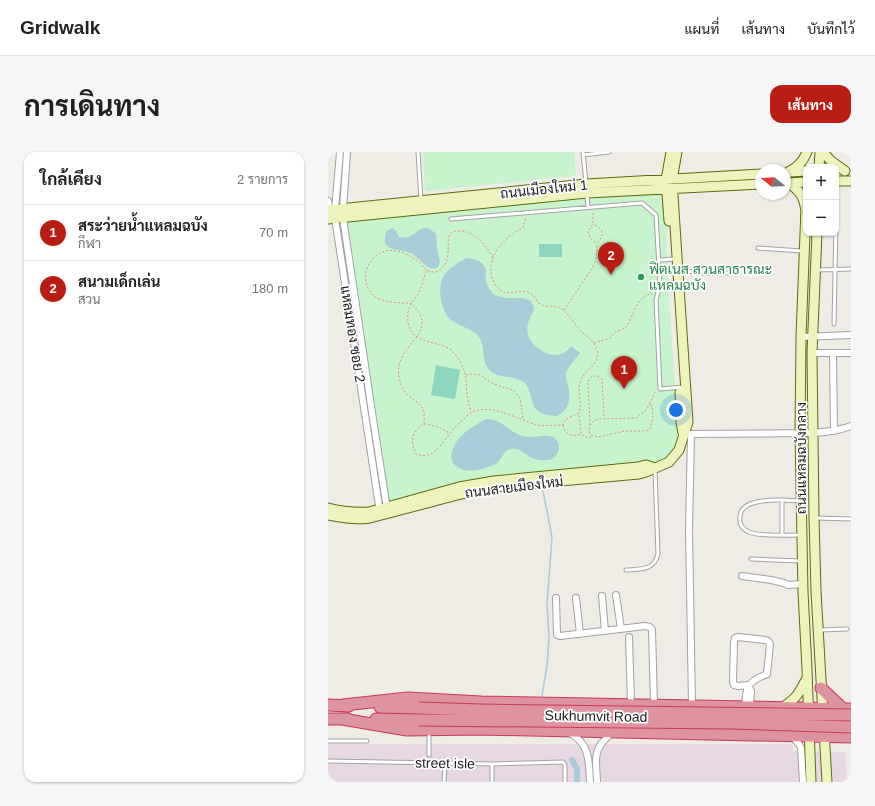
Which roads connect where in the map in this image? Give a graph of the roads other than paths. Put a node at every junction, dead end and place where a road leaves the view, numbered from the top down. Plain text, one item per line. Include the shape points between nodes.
1 (340, 152) edge
2 (347, 152) edge
3 (418, 152) edge
4 (600, 152) edge
5 (609, 152) edge
6 (671, 152) edge
7 (677, 152) edge
8 (808, 152) edge
9 (820, 152) edge
10 (823, 152) edge
11 (583, 153) edge
12 (808, 164) edge
13 (819, 164) edge
14 (791, 170) edge
15 (803, 171) edge
16 (791, 172) edge
17 (755, 175) edge
18 (843, 177) edge
19 (803, 182) edge
20 (791, 183) edge
21 (669, 184) junction
22 (755, 184) edge
23 (791, 186) edge
24 (586, 188) junction
25 (804, 200) edge
26 (421, 201) junction
27 (590, 207) junction
28 (334, 212) edge
29 (451, 219) dead end
30 (805, 236) edge
31 (817, 236) edge
32 (836, 236) edge
33 (758, 248) dead end
34 (804, 252) junction
35 (674, 259) junction
36 (659, 260) junction
37 (851, 269) edge
38 (815, 270) junction
39 (836, 270) junction
40 (678, 272) junction
41 (728, 273) dead end
42 (354, 290) junction
43 (346, 292) junction
44 (834, 324) dead end
45 (851, 335) edge
46 (800, 337) junction
47 (813, 337) junction
48 (362, 346) junction
49 (355, 348) junction
50 (812, 353) junction
51 (832, 353) junction
52 (851, 353) edge
53 (682, 387) junction
54 (851, 426) edge
55 (834, 431) junction
56 (800, 433) junction
57 (813, 433) junction
58 (688, 434) junction
59 (655, 468) junction
60 (782, 500) junction
61 (801, 501) junction
62 (328, 508) edge
63 (384, 512) junction
64 (328, 514) edge
65 (814, 518) junction
66 (851, 519) edge
67 (782, 535) junction
68 (801, 536) junction
69 (751, 559) dead end
70 (802, 562) junction
71 (626, 570) dead end
72 (742, 576) dead end
73 (803, 588) junction
74 (816, 591) junction
75 (616, 595) dead end
76 (602, 596) dead end
77 (556, 598) dead end
78 (576, 598) dead end
79 (621, 629) junction
80 (847, 629) dead end
81 (819, 630) junction
82 (605, 631) junction
83 (580, 634) junction
84 (629, 637) dead end
85 (820, 668) junction
86 (807, 673) junction
87 (748, 685) junction
88 (821, 688) junction
89 (631, 704) junction
90 (328, 705) edge
91 (343, 705) junction
92 (656, 705) junction
93 (692, 706) junction
94 (747, 707) junction
95 (784, 707) junction
96 (808, 708) junction
97 (822, 708) junction
98 (849, 711) edge
99 (328, 719) edge
100 (342, 719) junction
101 (851, 727) edge
102 (429, 730) junction
103 (567, 731) junction
104 (612, 732) junction
105 (658, 733) junction
106 (851, 734) edge
107 (786, 735) junction
108 (809, 736) junction
109 (824, 736) junction
110 (837, 736) junction
111 (851, 737) edge
112 (328, 741) edge
113 (367, 741) dead end
114 (825, 750) junction
115 (429, 755) dead end
116 (328, 761) edge
117 (444, 764) junction
118 (492, 764) junction
119 (444, 782) edge
120 (492, 782) edge
121 (565, 782) edge
122 (590, 782) edge
123 (597, 782) edge
124 (803, 782) edge
125 (811, 782) edge
126 (827, 782) edge

1 - 28 street, แหลมทอง ซอย 2
2 - 28 street, แหลมทอง ซอย 2
3 - 26 lane
4 - 5 lane
4 - 11 lane
6 - 21 street
7 - 21 street
8 - 12 street
8 - 14 street via 802,162
9 - 13 street
10 - 18 street
11 - 24 lane
15 - 16 street
17 - 21 street, ถนนเมืองใหม่ 1
19 - 20 street
21 - 22 street, ถนนเมืองใหม่ 1
21 - 24 street, ถนนเมืองใหม่ 1
21 - 35 street
23 - 25 street
24 - 26 street, ถนนเมืองใหม่ 1
24 - 27 lane
24 - 28 street, ถนนเมืองใหม่ 1
26 - 28 street, ถนนเมืองใหม่ 1
27 - 29 lane
27 - 36 lane via 642,203 656,215
28 - 42 street, แหลมทอง ซอย 2
28 - 43 street, แหลมทอง ซอย 2
30 - 34 street, ถนนแหลมฉบังกลาง
31 - 38 street, ถนนแหลมฉบังกลาง
32 - 39 lane
33 - 34 lane
34 - 46 street, ถนนแหลมฉบังกลาง
35 - 36 lane
35 - 40 street
35 - 53 street
36 - 53 lane via 660,284 656,300 660,389
37 - 39 lane
38 - 39 lane
38 - 47 street, ถนนแหลมฉบังกลาง
39 - 44 lane
40 - 41 lane
40 - 53 street
42 - 43 street
42 - 48 street, แหลมทอง ซอย 2
43 - 49 street, แหลมทอง ซอย 2
45 - 47 street
46 - 47 street
46 - 56 street, ถนนแหลมฉบังกลาง
47 - 50 street, ถนนแหลมฉบังกลาง
48 - 49 street
48 - 63 street, แหลมทอง ซอย 2
49 - 63 street, แหลมทอง ซอย 2
50 - 51 street
50 - 57 street, ถนนแหลมฉบังกลาง
51 - 52 street
51 - 55 street
53 - 58 street via 681,422
54 - 55 street
55 - 57 street
56 - 57 street
56 - 58 street
56 - 61 street, ถนนแหลมฉบังกลาง
57 - 65 street, ถนนแหลมฉบังกลาง
58 - 59 street via 669,462
58 - 93 street
59 - 63 street, ถนนสายเมืองใหม่ via 646,465 600,474 494,481
59 - 71 lane via 657,560 645,568
60 - 61 lane
60 - 67 lane
60 - 67 lane via 750,504 743,508 739,523 749,532
61 - 68 street, ถนนแหลมฉบังกลาง
62 - 63 street, ถนนสายเมืองใหม่ via 356,513
63 - 64 street, ถนนสายเมืองใหม่ via 356,520
65 - 66 lane
65 - 74 street, ถนนแหลมฉบังกลาง
67 - 68 lane
68 - 70 street, ถนนแหลมฉบังกลาง
69 - 70 lane
70 - 73 street, ถนนแหลมฉบังกลาง
72 - 73 street
73 - 74 street
73 - 86 street, ถนนแหลมฉบังกลาง
74 - 81 street, ถนนแหลมฉบังกลาง
75 - 79 street
76 - 82 street
77 - 83 street via 557,635
78 - 83 street
79 - 82 street
79 - 92 street via 645,626 652,630
80 - 81 lane
81 - 85 street, ถนนแหลมฉบังกลาง
82 - 83 street
84 - 89 street
85 - 86 street
85 - 88 street, ถนนแหลมฉบังกลาง
86 - 95 street via 797,696
86 - 96 street, ถนนแหลมฉบังกลาง
87 - 87 street via 767,674 770,644 765,640 735,638 733,682 738,686
87 - 94 street via 745,692
88 - 97 street, ถนนแหลมฉบังกลาง
88 - 98 highway
89 - 91 highway, Sukhumvit Road via 481,702 408,698
89 - 92 highway, Sukhumvit Road
90 - 91 highway, Sukhumvit Road
91 - 98 highway, Sukhumvit Road, bridge via 480,710
92 - 93 highway, Sukhumvit Road
92 - 105 highway via 665,710 667,721
93 - 94 highway, Sukhumvit Road
94 - 95 highway, Sukhumvit Road
95 - 96 highway, Sukhumvit Road
95 - 107 highway via 797,712 800,716 799,727
96 - 97 highway, Sukhumvit Road
96 - 108 street, ถนนแหลมฉบังกลาง
97 - 98 highway, Sukhumvit Road
97 - 109 street, ถนนแหลมฉบังกลาง
98 - 106 highway via 846,724
99 - 100 highway, Sukhumvit Road
100 - 101 highway, Sukhumvit Road, bridge
100 - 102 highway, Sukhumvit Road via 407,730
102 - 103 highway, Sukhumvit Road
102 - 115 lane
103 - 104 highway, Sukhumvit Road
103 - 122 street via 582,742 586,750
104 - 105 highway, Sukhumvit Road
104 - 123 street via 598,750
105 - 107 highway, Sukhumvit Road
107 - 108 highway, Sukhumvit Road
107 - 124 street via 801,748
108 - 109 highway, Sukhumvit Road
108 - 125 street, ถนนแหลมฉบังกลาง
109 - 110 highway, Sukhumvit Road
109 - 114 street, ถนนแหลมฉบังกลาง
110 - 111 highway, Sukhumvit Road
110 - 114 street
112 - 113 lane
114 - 126 street, ถนนแหลมฉบังกลาง
116 - 117 lane, street isle
117 - 118 lane, street isle
117 - 119 lane
118 - 120 lane
118 - 121 lane, street isle via 563,762

